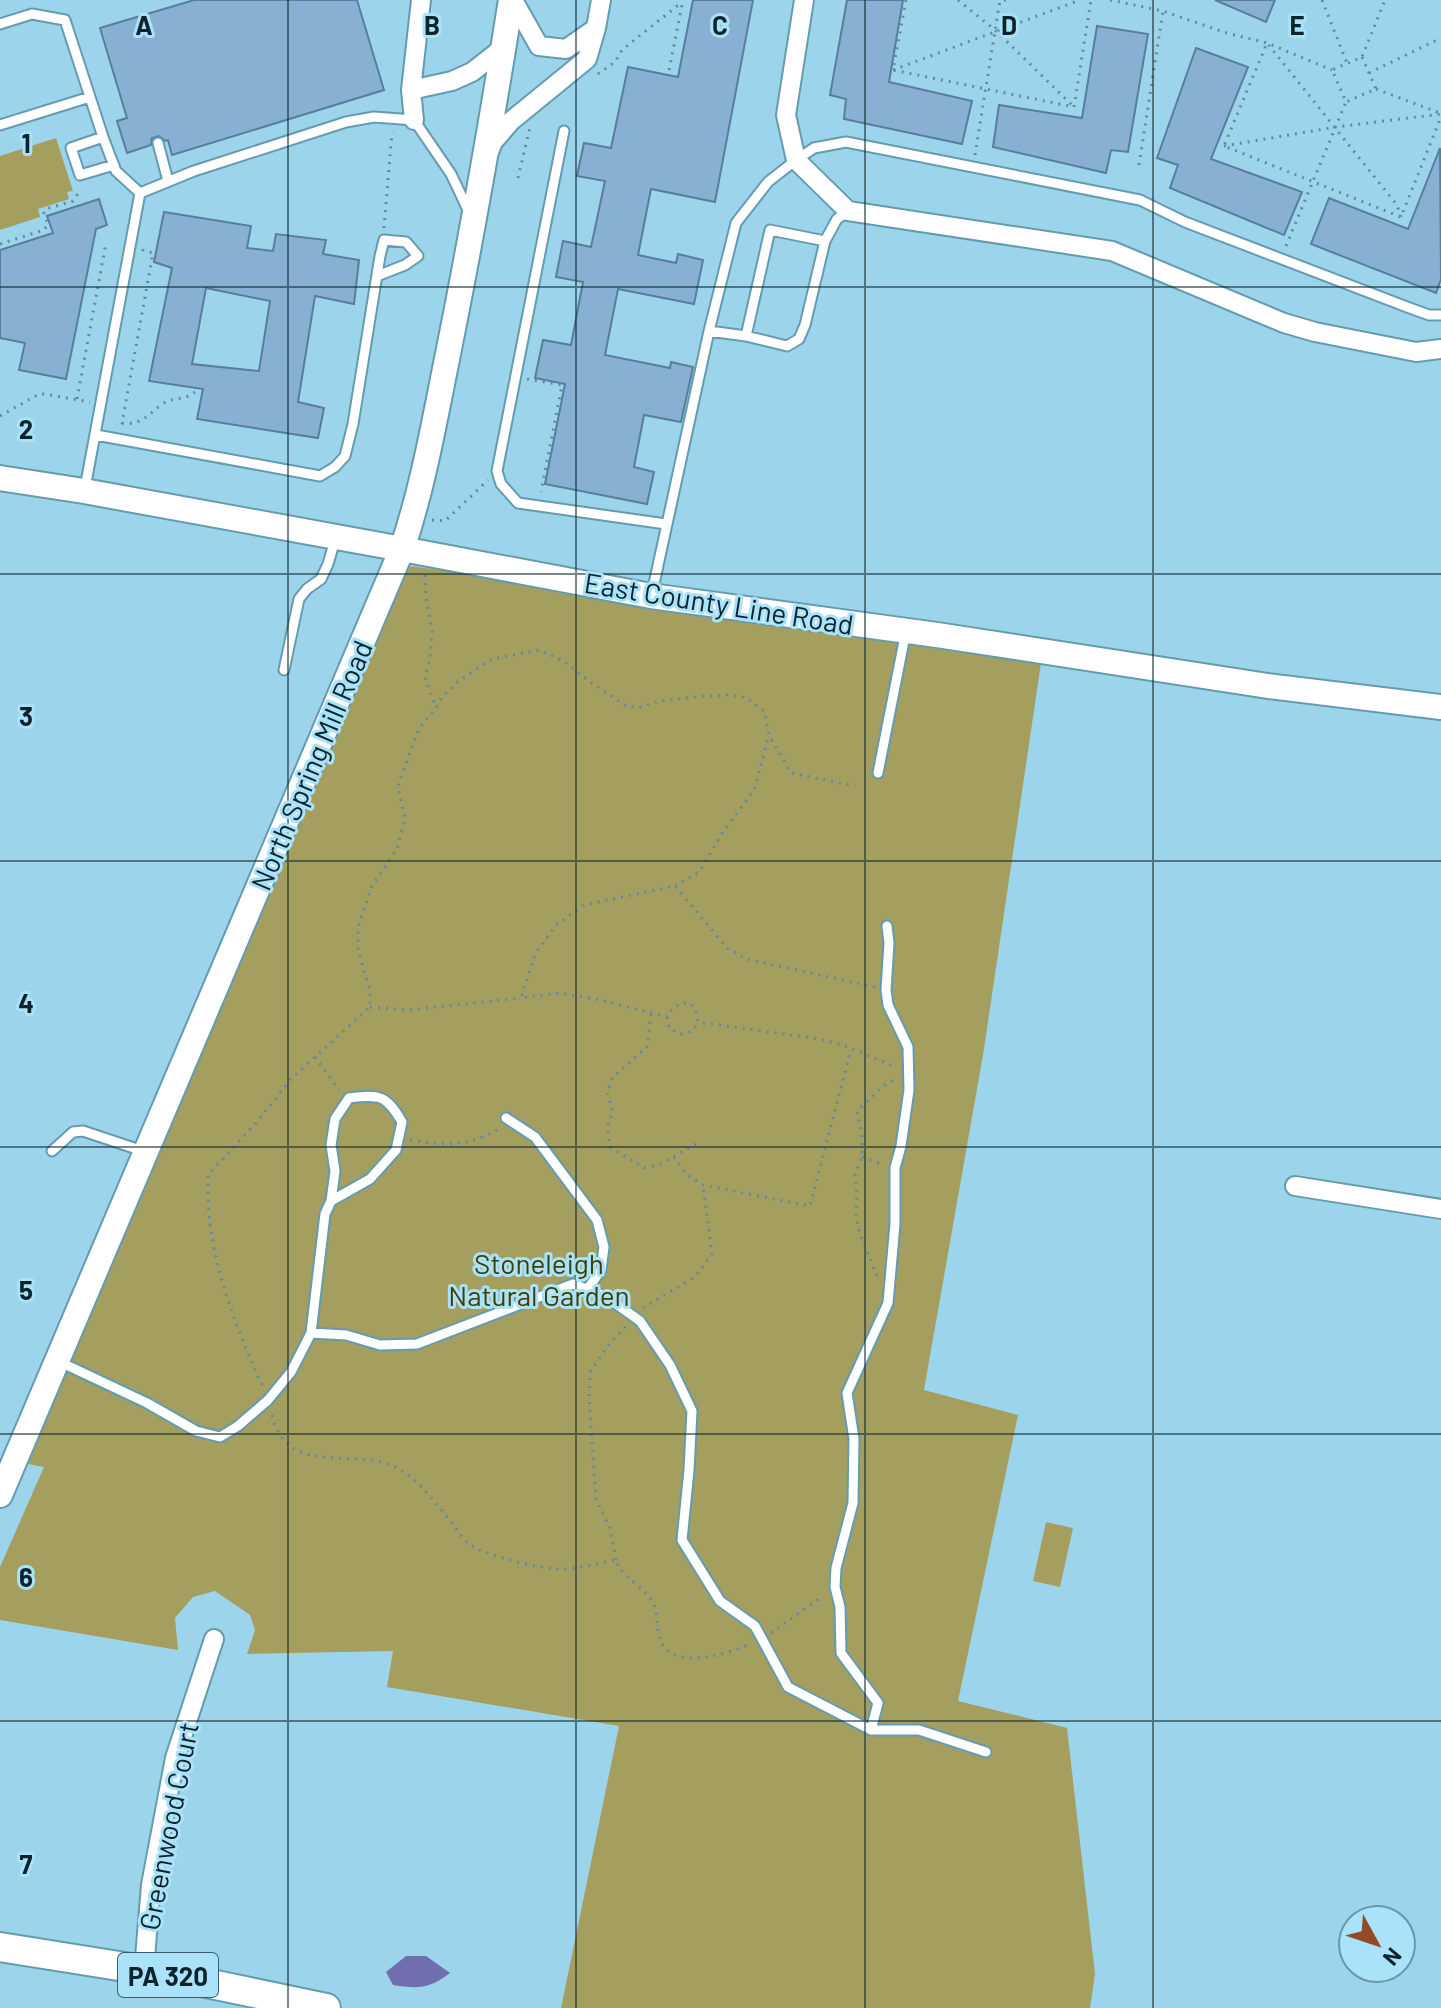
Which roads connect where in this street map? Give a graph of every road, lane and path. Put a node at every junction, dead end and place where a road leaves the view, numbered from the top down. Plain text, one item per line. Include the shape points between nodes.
1 (421, 0) edge
2 (512, 0) edge
3 (601, 0) edge
4 (804, 0) edge
5 (906, 0) edge
6 (958, 0) edge
7 (1003, 0) edge
8 (1080, 0) edge
9 (1091, 0) edge
10 (1110, 0) edge
11 (1322, 0) edge
12 (1385, 0) edge
13 (682, 1) edge
14 (1163, 11) junction
15 (0, 24) edge
16 (596, 28) junction
17 (995, 30) junction
18 (1441, 38) edge
19 (1267, 43) junction
20 (504, 47) junction
21 (1362, 57) junction
22 (1347, 63) junction
23 (669, 70) dead end
24 (893, 70) junction
25 (1332, 70) junction
26 (1369, 73) junction
27 (595, 76) dead end
28 (1376, 89) junction
29 (411, 90) junction
30 (986, 90) junction
31 (90, 97) junction
32 (1346, 102) junction
33 (1074, 107) junction
34 (1441, 114) edge
35 (392, 119) junction
36 (414, 120) junction
37 (531, 124) dead end
38 (0, 125) edge
39 (1336, 127) junction
40 (564, 131) dead end
41 (103, 137) junction
42 (158, 143) dead end
43 (1224, 146) junction
44 (796, 160) junction
45 (114, 165) junction
46 (484, 165) junction
47 (1139, 165) dead end
48 (973, 167) junction
49 (518, 178) dead end
50 (168, 181) junction
51 (1312, 182) junction
52 (79, 192) dead end
53 (140, 193) junction
54 (848, 211) junction
55 (1401, 217) junction
56 (474, 222) junction
57 (384, 240) junction
58 (825, 241) junction
59 (106, 243) dead end
60 (0, 244) edge
61 (1285, 246) dead end
62 (143, 250) dead end
63 (377, 276) junction
64 (1441, 315) edge
65 (709, 331) junction
66 (746, 336) junction
67 (1441, 349) edge
68 (516, 376) junction
69 (195, 392) dead end
70 (77, 399) junction
71 (102, 404) junction
72 (0, 416) edge
73 (96, 435) junction
74 (497, 471) junction
75 (0, 478) edge
76 (84, 491) junction
77 (538, 506) junction
78 (412, 518) junction
79 (666, 524) junction
80 (336, 537) junction
81 (413, 551) junction
82 (651, 596) junction
83 (906, 631) junction
84 (284, 670) dead end
85 (1441, 707) edge
86 (436, 708) junction
87 (769, 735) junction
88 (878, 773) dead end
89 (855, 786) dead end
90 (675, 886) junction
91 (887, 926) dead end
92 (886, 990) junction
93 (521, 998) junction
94 (370, 1007) junction
95 (651, 1014) junction
96 (667, 1017) junction
97 (698, 1022) junction
98 (851, 1049) junction
99 (315, 1057) junction
100 (904, 1071) junction
101 (349, 1098) junction
102 (506, 1122) joint
103 (399, 1135) junction
104 (698, 1143) dead end
105 (52, 1151) dead end
106 (146, 1152) junction
107 (674, 1157) junction
108 (862, 1157) junction
109 (895, 1168) junction
110 (703, 1185) junction
111 (1295, 1186) dead end
112 (331, 1201) junction
113 (1441, 1209) edge
114 (587, 1290) junction
115 (888, 1303) junction
116 (635, 1317) junction
117 (311, 1333) junction
118 (57, 1361) junction
119 (268, 1400) junction
120 (0, 1495) edge
121 (616, 1560) junction
122 (835, 1587) junction
123 (214, 1639) dead end
124 (762, 1639) junction
125 (871, 1730) junction
126 (986, 1752) dead end
127 (0, 1947) edge
128 (144, 1970) junction
129 (326, 2008) edge

1 - 29 street
2 - 16 street via 539,46 566,49
2 - 20 main road, North Spring Mill Road
3 - 16 street
4 - 44 street via 786,115
5 - 24 path
6 - 17 path
7 - 17 path
8 - 17 path
9 - 33 path
10 - 14 path
11 - 22 path
12 - 21 path
13 - 23 path
13 - 27 path
14 - 19 path
14 - 47 path
15 - 31 lane via 32,14 65,20
16 - 46 street via 587,59 511,121 493,142
17 - 24 path
17 - 30 path
17 - 33 path
18 - 26 path
19 - 25 path
19 - 39 path
19 - 43 path
20 - 29 street via 472,72
20 - 46 main road, North Spring Mill Road
21 - 22 path
21 - 26 path
22 - 25 path
24 - 30 path
25 - 32 path
26 - 28 path
28 - 32 path
28 - 34 path
29 - 36 street
30 - 33 path
30 - 48 path
31 - 38 lane
31 - 41 lane
32 - 39 path
34 - 39 path
34 - 55 path
35 - 36 lane
35 - 50 lane via 346,122
35 - 57 path
36 - 56 lane via 451,174
37 - 49 path
39 - 43 path
39 - 51 path
39 - 55 path
40 - 68 lane
41 - 45 lane
41 - 45 lane via 71,148 80,175
42 - 50 lane
43 - 51 path
44 - 48 lane via 814,148 846,142
44 - 54 street
44 - 65 lane via 768,182 736,223
45 - 53 lane
46 - 56 main road, North Spring Mill Road
48 - 64 lane via 1140,200 1185,222 1429,315
50 - 53 lane
51 - 55 path
51 - 61 path
52 - 60 path via 73,201 46,209 44,230
53 - 71 lane
54 - 58 lane
54 - 67 street via 1112,251 1284,323 1416,352
56 - 78 main road, North Spring Mill Road
57 - 63 lane
57 - 63 lane via 406,242 418,256
58 - 66 lane via 799,339 787,346
58 - 66 lane via 770,230
59 - 70 path
62 - 69 path via 153,253 122,423 138,422 164,403
63 - 73 lane via 345,456 320,476
65 - 66 lane
65 - 79 lane
68 - 74 lane
68 - 77 path via 562,385
70 - 71 path
70 - 72 path via 39,394
71 - 73 lane
73 - 76 lane
74 - 77 lane via 518,503
74 - 78 path via 445,521
75 - 76 main road, East County Line Road
76 - 80 main road, East County Line Road
77 - 79 lane
78 - 81 main road, North Spring Mill Road
79 - 82 lane
80 - 81 main road, East County Line Road
80 - 84 lane via 321,579 299,599
81 - 82 main road, East County Line Road
81 - 86 path via 432,631 425,677
81 - 106 main road, North Spring Mill Road
82 - 83 main road, East County Line Road
83 - 85 main road, East County Line Road
83 - 88 lane
86 - 87 path via 460,680 492,659 540,650 625,705 638,708 695,697 745,697 764,711
86 - 94 path via 419,728 398,786 405,819 397,849 372,886 358,927
87 - 89 path via 791,773
87 - 90 path via 754,790 699,872
90 - 92 path via 727,948 746,959
90 - 93 path via 584,905 556,925 535,954
91 - 92 lane
92 - 100 lane via 908,1047
93 - 94 path via 408,1010
93 - 95 path via 560,993
94 - 99 path
95 - 96 path
95 - 107 path via 647,1047 612,1078 607,1093 613,1111 607,1128 610,1147 644,1168
96 - 97 path via 669,1028 680,1034
96 - 97 path via 675,1006 689,1003
97 - 98 path via 819,1039
98 - 100 path
98 - 110 path via 810,1206
99 - 101 path
99 - 119 path via 208,1175 220,1271
100 - 108 path via 857,1111
100 - 109 lane via 909,1090
101 - 103 lane via 372,1095 391,1105 402,1122
101 - 112 lane via 335,1119
102 - 103 path via 487,1136 460,1145
102 - 114 lane via 535,1137 597,1220 604,1247 601,1270
103 - 112 lane via 396,1150 370,1179
104 - 107 path
105 - 106 lane via 73,1132 83,1131
106 - 118 main road, North Spring Mill Road
107 - 110 path
108 - 109 path
108 - 115 path via 855,1175 856,1216
109 - 115 lane
110 - 116 path via 712,1254 695,1277
111 - 113 street
112 - 117 lane
114 - 116 lane
114 - 117 lane via 573,1284 417,1344 380,1345 346,1335
115 - 122 lane via 847,1393 854,1439 853,1503
116 - 121 path via 590,1372 596,1499 610,1528
116 - 124 lane via 670,1365 692,1411 682,1540 720,1601 755,1626
117 - 119 lane via 291,1372
118 - 119 lane via 196,1431 220,1437
118 - 120 main road, North Spring Mill Road
119 - 121 path via 274,1422 290,1446 317,1458 395,1467 420,1483 469,1544 506,1559 563,1569
121 - 124 path via 657,1608 660,1642 675,1656 700,1659
122 - 124 path
122 - 125 lane via 841,1653 878,1703
123 - 128 street, Greenwood Court via 175,1758 151,1885
124 - 125 lane via 788,1687
125 - 126 lane via 919,1730
127 - 128 main road, PA 320
128 - 129 main road, PA 320

